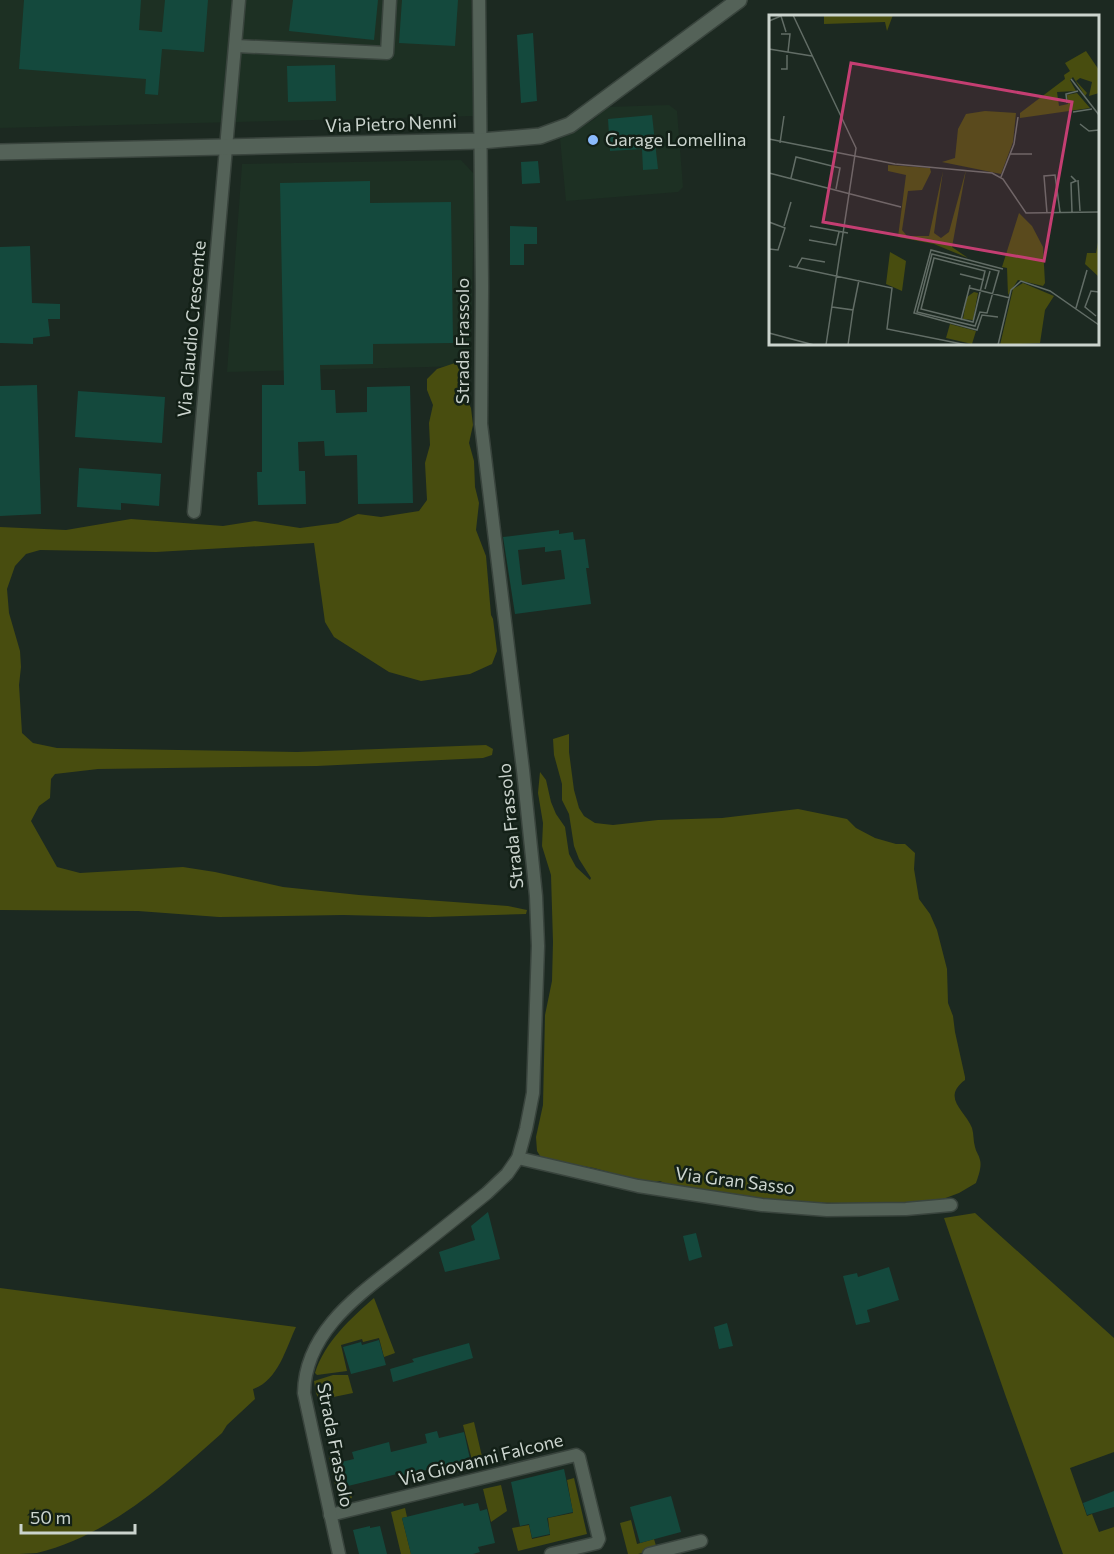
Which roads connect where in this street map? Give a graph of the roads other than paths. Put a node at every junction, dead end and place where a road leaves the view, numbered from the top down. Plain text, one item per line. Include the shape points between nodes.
1 (239, 0) edge
2 (390, 0) edge
3 (479, 0) edge
4 (739, 0) edge
5 (236, 46) junction
6 (481, 141) junction
7 (226, 148) junction
8 (0, 152) edge
9 (194, 512) dead end
10 (518, 1158) junction
11 (951, 1205) dead end
12 (330, 1515) junction
13 (701, 1541) dead end
14 (596, 1549) edge
15 (339, 1554) edge
16 (551, 1554) edge
17 (649, 1554) edge

1 - 5 street, Via Claudio Crescente
2 - 5 street via 387,53
3 - 6 street, Strada Frassolo
4 - 6 street, Via Pietro Nenni via 570,125 540,136
5 - 7 street, Via Claudio Crescente
6 - 7 street, Via Pietro Nenni
6 - 10 street, Strada Frassolo via 481,424 523,770 538,936 533,1093
7 - 8 street, Via Pietro Nenni
7 - 9 street, Via Claudio Crescente
10 - 11 street, Via Gran Sasso via 638,1186 762,1205 828,1210
10 - 12 street, Strada Frassolo via 487,1193 354,1299 317,1343 304,1376 304,1393
12 - 14 street, Via Giovanni Falcone via 576,1455 599,1539
12 - 15 street, Strada Frassolo
13 - 17 street
14 - 16 street, Via Giovanni Falcone

